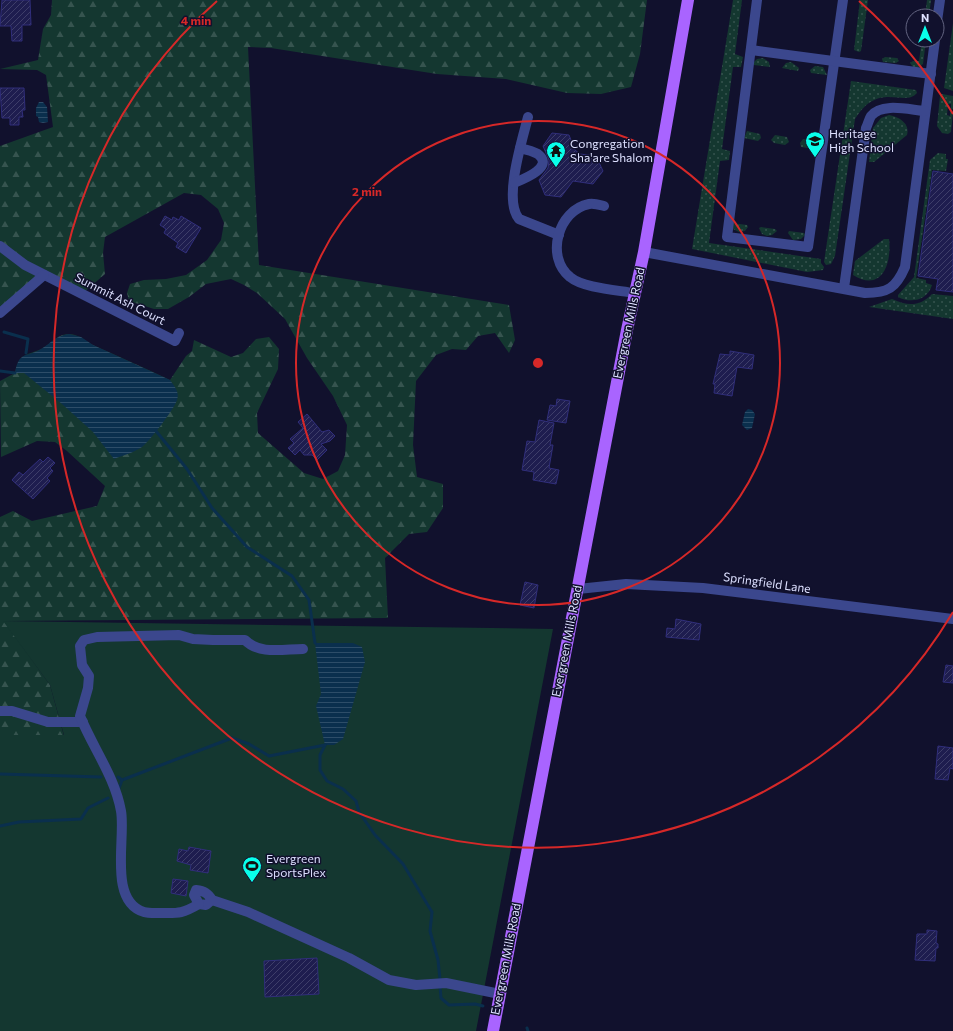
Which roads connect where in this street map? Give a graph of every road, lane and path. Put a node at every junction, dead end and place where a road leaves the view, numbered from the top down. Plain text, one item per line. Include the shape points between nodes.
1 (688, 0) edge
2 (757, 0) edge
3 (842, 0) edge
4 (934, 48) edge
5 (751, 50) junction
6 (834, 62) junction
7 (931, 74) junction
8 (925, 111) junction
9 (528, 117) dead end
10 (520, 148) junction
11 (514, 183) junction
12 (604, 206) dead end
13 (559, 235) junction
14 (0, 246) edge
15 (644, 252) junction
16 (44, 275) junction
17 (844, 288) junction
18 (634, 293) junction
19 (0, 313) edge
20 (179, 333) dead end
21 (578, 589) junction
22 (953, 619) edge
23 (303, 649) dead end
24 (0, 711) edge
25 (83, 722) junction
26 (212, 900) junction
27 (199, 904) junction
28 (500, 994) junction
29 (493, 1031) edge

1 - 15 main road, Evergreen Mills Road
2 - 5 street
3 - 6 street
4 - 7 street
5 - 6 street
5 - 6 street via 727,237 808,247
6 - 7 street
7 - 8 street
8 - 17 street via 880,109 872,115 866,128
8 - 17 street via 905,268 892,287 879,293 866,294
9 - 10 street
10 - 11 street
10 - 11 street via 538,154 542,159 541,167 536,173
11 - 13 street via 512,204 515,215
12 - 13 street via 590,204 577,209 562,224
13 - 18 street via 557,252 561,267 570,278 588,285
14 - 16 street, Summit Ash Court via 25,265
15 - 17 street
15 - 18 main road, Evergreen Mills Road
16 - 19 street
16 - 20 street, Summit Ash Court via 175,341
18 - 21 main road, Evergreen Mills Road
21 - 22 street, Springfield Lane via 626,584 703,588
21 - 28 main road, Evergreen Mills Road
23 - 25 street via 259,649 245,640 193,639 179,636 97,637 84,640 80,646 81,658 89,676 80,716
24 - 25 street via 12,711 48,722
25 - 27 street via 108,774 121,812 121,875 124,891 132,905 144,912 182,914
26 - 27 street via 206,905
26 - 27 street via 208,893 196,890 194,895
26 - 28 street via 248,912 349,958 389,980 416,985 446,983
28 - 29 main road, Evergreen Mills Road

